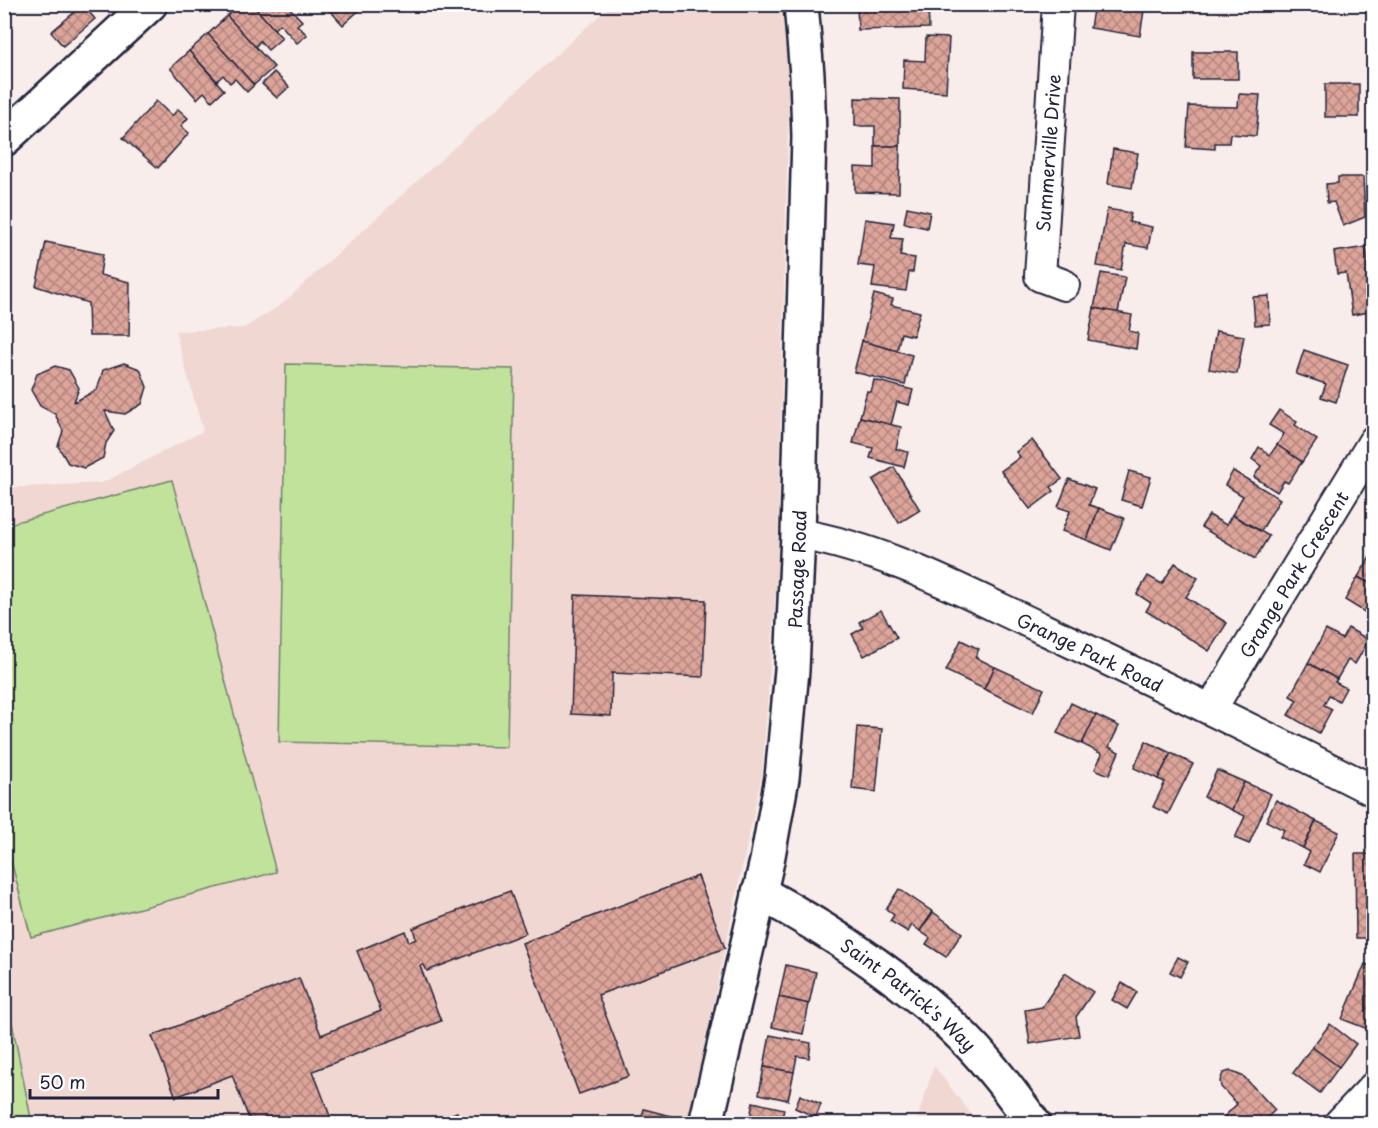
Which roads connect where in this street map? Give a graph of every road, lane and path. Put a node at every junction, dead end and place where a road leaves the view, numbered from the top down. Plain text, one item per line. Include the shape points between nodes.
1 (150, 4) edge
2 (801, 4) edge
3 (1058, 4) edge
4 (4, 139) edge
5 (1064, 285) dead end
6 (1374, 441) edge
7 (798, 534) junction
8 (1212, 709) junction
9 (1374, 791) edge
10 (759, 892) junction
11 (1374, 1087) edge
12 (706, 1124) edge
13 (1034, 1124) edge
14 (1339, 1124) edge

1 - 4 main road
2 - 7 main road, Passage Road via 808,137
3 - 5 street, Summerville Drive via 1040,276
6 - 8 street, Grange Park Crescent
7 - 8 street, Grange Park Road via 884,556
7 - 10 main road, Passage Road via 782,778
8 - 9 street, Grange Park Road
10 - 12 main road, Passage Road
10 - 13 main road, Saint Patrick's Way via 848,945 929,1005 977,1052
11 - 14 street

